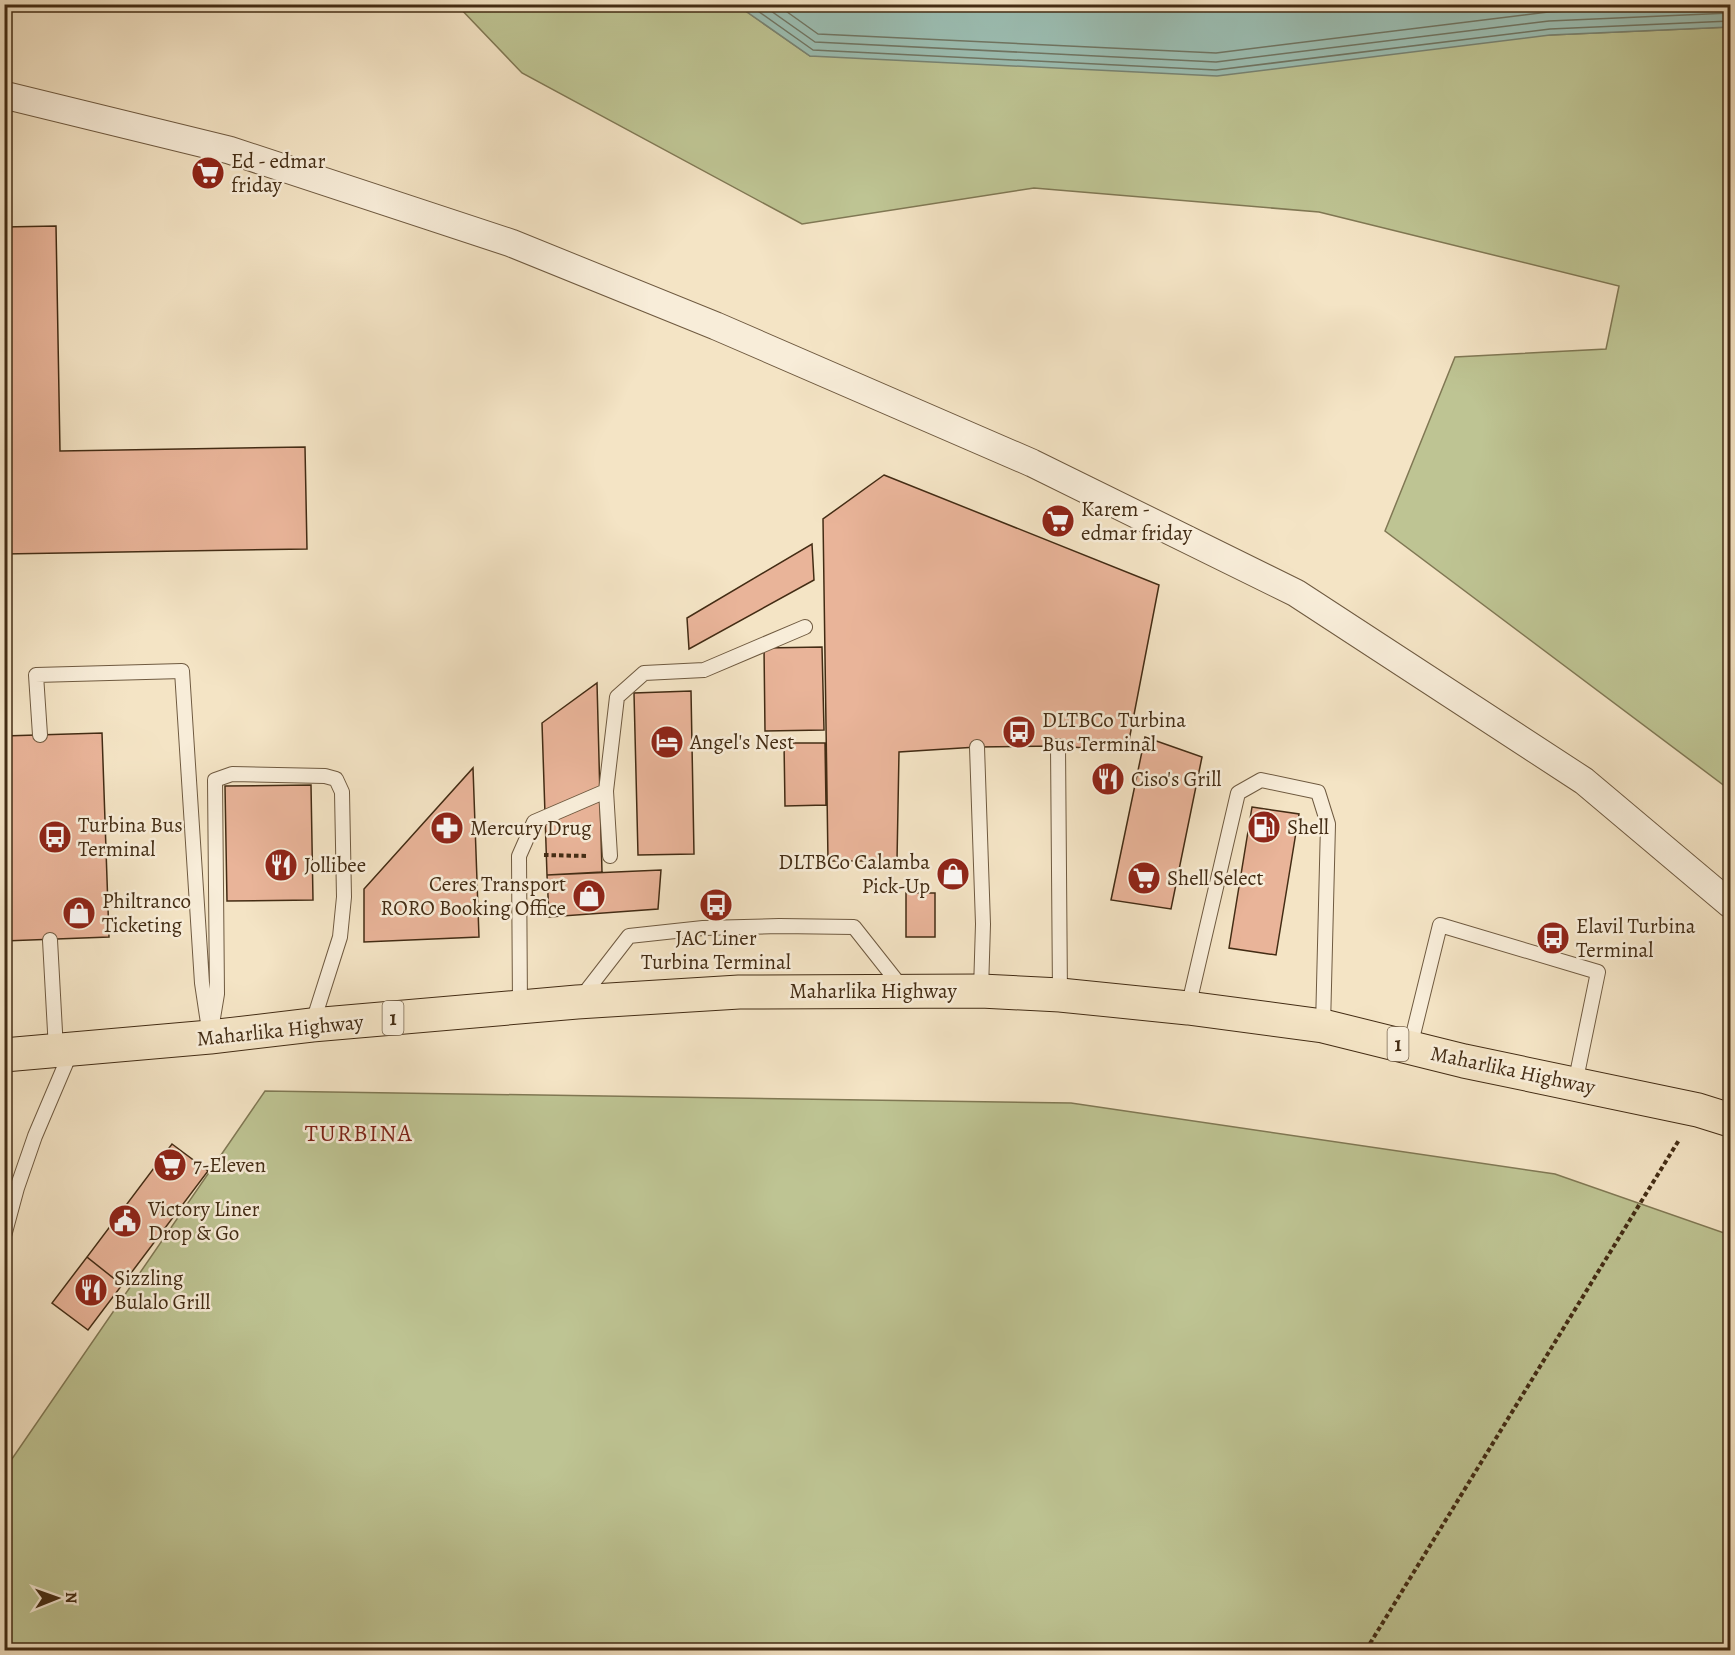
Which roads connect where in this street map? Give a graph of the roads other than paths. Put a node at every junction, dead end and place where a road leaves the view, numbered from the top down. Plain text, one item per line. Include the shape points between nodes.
1 (4, 95) edge
2 (805, 627) dead end
3 (39, 735) dead end
4 (1058, 746) dead end
5 (977, 747) dead end
6 (606, 791) junction
7 (610, 856) road end
8 (1731, 904) edge
9 (50, 939) dead end
10 (904, 990) junction
11 (981, 991) junction
12 (1060, 995) junction
13 (577, 1002) junction
14 (520, 1008) junction
15 (1188, 1008) junction
16 (312, 1025) junction
17 (1323, 1026) junction
18 (210, 1037) junction
19 (1410, 1047) junction
20 (64, 1050) junction
21 (4, 1055) edge
22 (1575, 1084) junction
23 (1731, 1120) edge
24 (4, 1236) edge

1 - 8 street via 229,150 511,243 716,326 1032,463 1296,593 1584,781
2 - 6 lane via 704,670 644,673 616,697
3 - 18 lane via 36,675 182,671 202,983
4 - 12 lane
5 - 11 lane via 983,924
6 - 7 lane
6 - 14 lane via 534,822 519,856
9 - 20 lane
10 - 11 highway, Maharlika Highway / 1
10 - 13 highway, Maharlika Highway / 1 via 739,992
10 - 13 lane via 854,927 703,928 629,936
11 - 12 highway, Maharlika Highway / 1
12 - 15 highway, Maharlika Highway / 1
13 - 14 highway, Maharlika Highway / 1
14 - 16 highway, Maharlika Highway / 1
15 - 17 highway, Maharlika Highway / 1
15 - 17 lane via 1238,793 1261,780 1318,792 1328,825
16 - 18 highway, Maharlika Highway / 1
16 - 18 lane via 340,937 344,897 342,792 336,779 325,776 232,774 214,780 217,994
17 - 19 highway, Maharlika Highway / 1
18 - 20 highway, Maharlika Highway / 1
19 - 22 highway, Maharlika Highway / 1
19 - 22 lane via 1440,925 1598,972
20 - 21 highway, Maharlika Highway / 1
20 - 24 lane
22 - 23 highway, Maharlika Highway / 1

